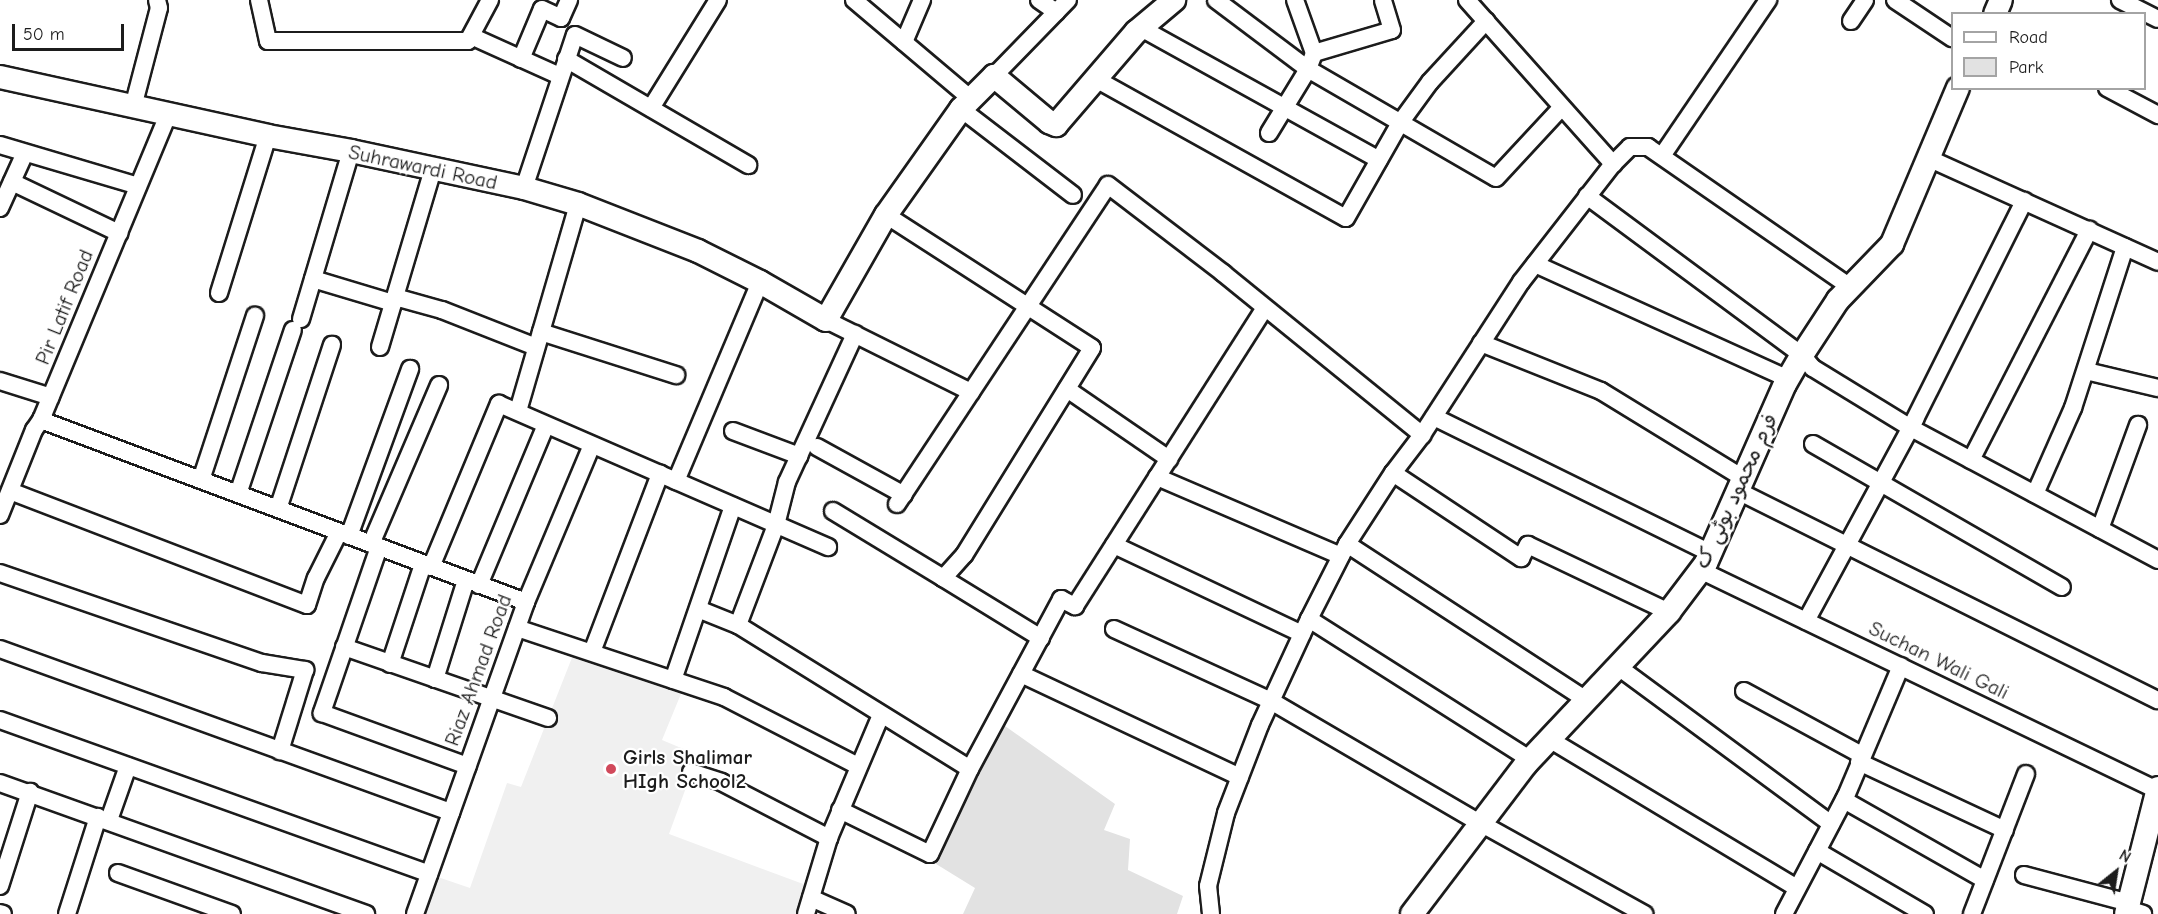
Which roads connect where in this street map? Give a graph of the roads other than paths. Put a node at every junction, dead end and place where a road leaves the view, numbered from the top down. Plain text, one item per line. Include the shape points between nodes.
1 (157, 0) edge
2 (259, 0) edge
3 (490, 0) edge
4 (569, 0) edge
5 (718, 0) edge
6 (922, 0) edge
7 (1039, 0) edge
8 (1174, 0) edge
9 (1216, 0) edge
10 (1295, 0) edge
11 (1383, 0) edge
12 (1467, 0) edge
13 (1768, 0) edge
14 (1865, 0) edge
15 (1895, 0) edge
16 (2120, 0) edge
17 (864, 3) edge
18 (1062, 6) edge
19 (2144, 12) edge
20 (1486, 21) junction
21 (1851, 21) dead end
22 (1141, 28) junction
23 (471, 36) junction
24 (1951, 37) edge
25 (904, 42) junction
26 (1314, 53) junction
27 (623, 58) dead end
28 (521, 59) junction
29 (566, 59) junction
30 (1308, 69) junction
31 (560, 76) junction
32 (994, 76) junction
33 (0, 77) edge
34 (1094, 78) junction
35 (1957, 90) edge
36 (2111, 90) edge
37 (966, 104) junction
38 (133, 107) junction
39 (1285, 107) junction
40 (651, 108) junction
41 (1562, 108) junction
42 (168, 115) junction
43 (2158, 115) edge
44 (1400, 123) junction
45 (1269, 133) dead end
46 (268, 136) junction
47 (0, 145) edge
48 (351, 151) junction
49 (25, 153) junction
50 (1662, 156) junction
51 (1928, 158) junction
52 (1379, 160) junction
53 (1613, 164) junction
54 (748, 165) dead end
55 (433, 169) junction
56 (12, 182) junction
57 (138, 186) junction
58 (524, 188) junction
59 (1073, 195) dead end
60 (1587, 196) junction
61 (2024, 201) junction
62 (578, 204) junction
63 (0, 208) edge
64 (886, 215) junction
65 (2089, 230) junction
66 (119, 233) junction
67 (2125, 247) junction
68 (2158, 262) edge
69 (1535, 264) junction
70 (313, 279) junction
71 (760, 282) junction
72 (1850, 287) junction
73 (219, 293) dead end
74 (394, 300) junction
75 (1027, 308) junction
76 (1265, 308) junction
77 (255, 316) dead end
78 (826, 320) junction
79 (855, 334) junction
80 (538, 340) junction
81 (1481, 343) junction
82 (332, 345) dead end
83 (380, 347) dead end
84 (1802, 355) junction
85 (410, 369) dead end
86 (2086, 371) junction
87 (676, 375) dead end
88 (1789, 379) junction
89 (0, 381) edge
90 (439, 385) dead end
91 (2158, 388) edge
92 (1067, 389) junction
93 (971, 392) junction
94 (51, 397) junction
95 (518, 411) junction
96 (1434, 417) junction
97 (41, 420) junction
98 (546, 425) junction
99 (2138, 425) dead end
100 (1911, 428) junction
101 (733, 431) dead end
102 (1422, 435) junction
103 (1813, 444) dead end
104 (592, 445) junction
105 (818, 447) dead end
106 (799, 456) junction
107 (1169, 459) junction
108 (1971, 460) junction
109 (1393, 473) junction
110 (660, 474) junction
111 (1158, 477) junction
112 (201, 480) junction
113 (676, 481) junction
114 (1880, 484) junction
115 (1740, 485) junction
116 (10, 491) junction
117 (238, 494) junction
118 (2035, 494) junction
119 (733, 506) junction
120 (278, 509) junction
121 (832, 511) dead end
122 (0, 515) edge
123 (776, 525) junction
124 (2100, 529) junction
125 (344, 534) junction
126 (1114, 545) junction
127 (375, 546) junction
128 (1847, 546) junction
129 (828, 548) dead end
130 (1344, 550) junction
131 (2158, 560) edge
132 (1705, 562) junction
133 (427, 565) junction
134 (0, 573) edge
135 (943, 578) junction
136 (473, 583) junction
137 (2062, 587) dead end
138 (526, 602) junction
139 (698, 609) junction
140 (1669, 612) junction
141 (1806, 621) junction
142 (738, 625) junction
143 (1305, 626) junction
144 (517, 628) junction
145 (1114, 629) dead end
146 (1041, 638) junction
147 (344, 647) junction
148 (0, 649) edge
149 (592, 652) junction
150 (390, 664) junction
151 (1617, 666) junction
152 (1901, 666) junction
153 (1021, 674) junction
154 (435, 679) junction
155 (673, 680) junction
156 (1744, 691) dead end
157 (491, 699) junction
158 (1586, 700) junction
159 (2158, 700) edge
160 (1272, 701) junction
161 (881, 715) junction
162 (548, 718) dead end
163 (0, 720) edge
164 (1549, 739) junction
165 (280, 751) junction
166 (1530, 759) junction
167 (1860, 759) junction
168 (128, 765) junction
169 (468, 766) junction
170 (858, 766) junction
171 (970, 769) junction
172 (692, 772) dead end
173 (2026, 774) dead end
174 (1240, 777) junction
175 (0, 783) edge
176 (2158, 789) edge
177 (30, 792) junction
178 (1844, 800) junction
179 (840, 810) junction
180 (451, 812) junction
181 (104, 819) junction
182 (1480, 824) junction
183 (1831, 824) junction
184 (2005, 830) junction
185 (2153, 830) edge
186 (829, 838) junction
187 (1817, 851) junction
188 (118, 873) dead end
189 (429, 874) junction
190 (2024, 875) dead end
191 (1, 878) edge
192 (1985, 880) junction
193 (1797, 888) junction
194 (808, 906) edge
195 (2131, 910) edge
196 (67, 914) edge
197 (232, 914) edge
198 (366, 914) edge
199 (415, 914) edge
200 (847, 914) edge
201 (1211, 914) edge
202 (1412, 914) edge
203 (1644, 914) edge
204 (1784, 914) edge
205 (1924, 914) edge
206 (1972, 914) edge

1 - 38 street via 159,8
2 - 23 street via 268,41 468,41
3 - 23 street
4 - 28 street via 561,18 542,9
5 - 40 street
6 - 25 street
7 - 18 street
8 - 22 street
9 - 30 street
10 - 26 street
11 - 26 street via 1392,30
12 - 20 street
13 - 50 street
14 - 21 street
15 - 24 street
16 - 19 street
17 - 25 street
18 - 32 street
20 - 41 street
20 - 44 street via 1430,82
22 - 34 street
22 - 39 street
23 - 28 street
25 - 37 street
26 - 30 street
27 - 29 street via 575,35
28 - 31 street
29 - 31 street
29 - 40 street
30 - 39 street
30 - 44 street
31 - 58 street
32 - 34 street via 1056,125
32 - 37 street
33 - 38 street, Suhrawardi Road
34 - 52 street via 1346,218
35 - 51 street, فرم محمود بوٹی ک
36 - 43 street
37 - 59 street
37 - 64 street
38 - 42 street, Suhrawardi Road
39 - 45 street
39 - 52 street
40 - 54 street
41 - 44 street via 1496,178
41 - 53 street
42 - 46 street, Suhrawardi Road
42 - 57 street, Pir Latif Road
44 - 52 street
46 - 48 street, Suhrawardi Road
46 - 73 street
47 - 49 street
48 - 55 street, Suhrawardi Road
48 - 70 street
49 - 56 street
49 - 57 street
50 - 53 street via 1648,147 1630,147
50 - 72 street
51 - 61 street
51 - 72 street, فرم محمود بوٹی ک via 1892,244
53 - 60 street
55 - 58 street, Suhrawardi Road
55 - 74 street
56 - 63 street
56 - 66 street
57 - 66 street, Pir Latif Road
58 - 62 street, Suhrawardi Road
60 - 69 street
60 - 84 street
61 - 65 street
61 - 100 street
62 - 71 street, Suhrawardi Road via 698,251
62 - 80 street
64 - 75 street
64 - 78 street
65 - 67 street
65 - 108 street
66 - 94 street, Pir Latif Road
67 - 68 street
67 - 86 street
69 - 81 street
69 - 88 street
70 - 74 street
70 - 117 street
71 - 78 street, Suhrawardi Road
71 - 113 street
72 - 84 street, فرم محمود بوٹی ک
74 - 80 street via 442,310
74 - 83 street
75 - 76 street via 1108,185
75 - 92 street via 1092,348
75 - 93 street
76 - 102 street
76 - 107 street
77 - 112 street
78 - 79 street
79 - 93 street
79 - 106 street
80 - 87 street
80 - 95 street
81 - 96 street
81 - 115 street via 1601,391
82 - 120 street
84 - 88 street, فرم محمود بوٹی ک
84 - 100 street via 1813,368
85 - 125 street
86 - 91 street
86 - 118 street
88 - 115 street, فرم محمود بوٹی ک
89 - 94 street
90 - 127 street
92 - 107 street
92 - 135 street via 964,555
93 - 105 street via 900,499
94 - 97 street, Pir Latif Road
95 - 98 street
95 - 133 street via 499,404
96 - 102 street
96 - 132 street, Suchan Wali Gali
97 - 112 street
97 - 116 street, Pir Latif Road
98 - 104 street
98 - 136 street
99 - 124 street
100 - 108 street
100 - 114 street
101 - 106 street
102 - 109 street
103 - 114 street
104 - 110 street
104 - 138 street, Riaz Ahmad Road
106 - 123 street via 787,482
107 - 111 street
108 - 118 street
109 - 130 street
109 - 140 street via 1521,558 1528,544
110 - 113 street
110 - 149 street
111 - 126 street
111 - 130 street
112 - 117 street
113 - 119 street
114 - 128 street
114 - 137 street
115 - 128 street
115 - 132 street, فرم محمود بوٹی ک
116 - 122 street, Pir Latif Road
116 - 125 street via 307,605 316,578
117 - 120 street
118 - 124 street
119 - 123 street
119 - 139 street
120 - 125 street
121 - 135 street
123 - 129 street
123 - 142 street
124 - 131 street
125 - 127 street
126 - 143 street
126 - 146 street via 1076,606 1062,599
127 - 133 street
127 - 147 street
128 - 141 street
128 - 159 street
130 - 143 street
130 - 158 street
132 - 140 street, فرم محمود بوٹی ک
132 - 141 street, Suchan Wali Gali
133 - 136 street
133 - 150 street
134 - 165 street via 262,663 305,670
135 - 146 street
136 - 138 street
136 - 154 street
138 - 144 street, Riaz Ahmad Road
139 - 142 street
139 - 155 street
140 - 151 street, فرم محمود بوٹی ک
141 - 152 street, Suchan Wali Gali
142 - 161 street
143 - 160 street
143 - 166 street
144 - 149 street
144 - 157 street, Riaz Ahmad Road
145 - 160 street
146 - 153 street
147 - 150 street
147 - 169 street via 322,712
148 - 165 street
149 - 155 street
150 - 154 street
151 - 158 street, فرم محمود بوٹی ک
151 - 183 street
152 - 167 street
152 - 176 street, Suchan Wali Gali
153 - 171 street
153 - 174 street
154 - 157 street
155 - 170 street via 724,697
156 - 167 street
157 - 162 street
157 - 169 street, Riaz Ahmad Road
158 - 164 street, فرم محمود بوٹی ک
160 - 174 street
160 - 182 street
161 - 170 street
161 - 171 street
163 - 168 street
164 - 166 street, فرم محمود بوٹی ک
164 - 193 street
165 - 180 street
166 - 182 street, فرم محمود بوٹی ک
167 - 178 street
167 - 184 street
168 - 181 street
168 - 189 street
169 - 180 street, Riaz Ahmad Road
170 - 179 street
171 - 179 street via 930,854
172 - 186 street via 722,782
173 - 184 street
174 - 201 street via 1226,813 1208,886
175 - 177 street
176 - 185 street
177 - 181 street
177 - 191 street
178 - 183 street
178 - 192 street
179 - 186 street
180 - 189 street, Riaz Ahmad Road
181 - 196 street
181 - 198 street
182 - 202 street, فرم محمود بوٹی ک
182 - 203 street
183 - 187 street
184 - 192 street
185 - 195 street
186 - 194 street
187 - 193 street
187 - 205 street
188 - 197 street
189 - 199 street, Riaz Ahmad Road
190 - 195 street
192 - 206 street
193 - 204 street
194 - 200 street

